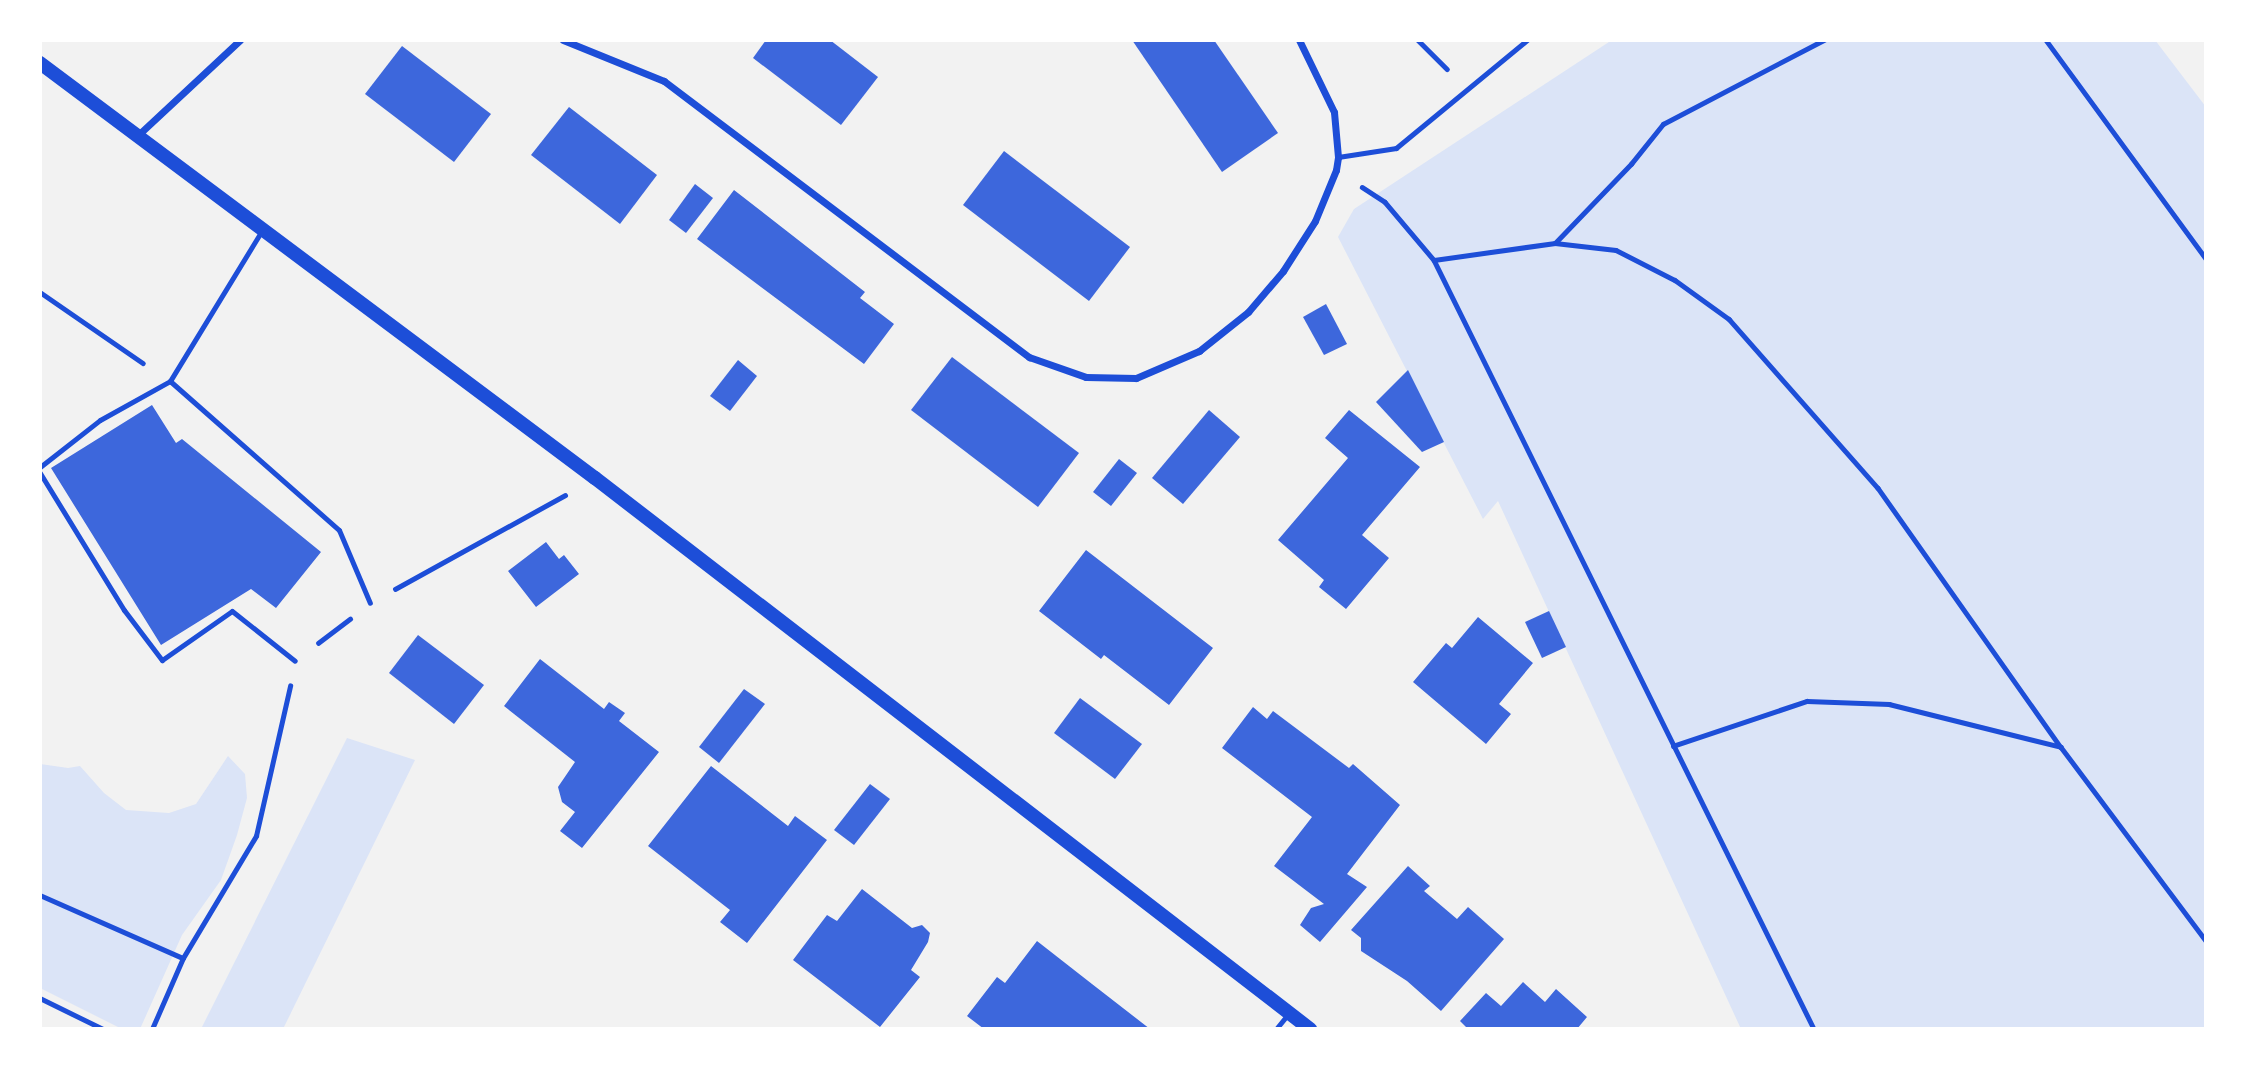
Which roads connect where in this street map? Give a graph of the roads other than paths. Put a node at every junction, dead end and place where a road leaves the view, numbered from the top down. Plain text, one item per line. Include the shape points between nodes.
1 (240, 40) edge
2 (563, 40) edge
3 (1299, 40) edge
4 (1527, 40) edge
5 (40, 63) edge
6 (136, 136) junction
7 (1338, 157) junction
8 (262, 230) junction
9 (170, 381) junction
10 (40, 467) edge
11 (40, 473) edge
12 (370, 603) road end
13 (295, 660) road end
14 (1290, 1011) junction
15 (1276, 1029) edge
16 (1310, 1029) edge

1 - 6 street
2 - 7 street via 664,81 1029,357 1086,377 1136,378 1199,351 1248,312 1283,271 1315,221
3 - 7 street via 1334,112
4 - 7 lane via 1396,148
5 - 6 main road
6 - 8 main road
8 - 9 lane
8 - 14 main road via 595,478
9 - 10 lane via 100,420
9 - 12 lane via 339,530
11 - 13 lane via 124,610 162,660 232,611
14 - 15 lane
14 - 16 main road

